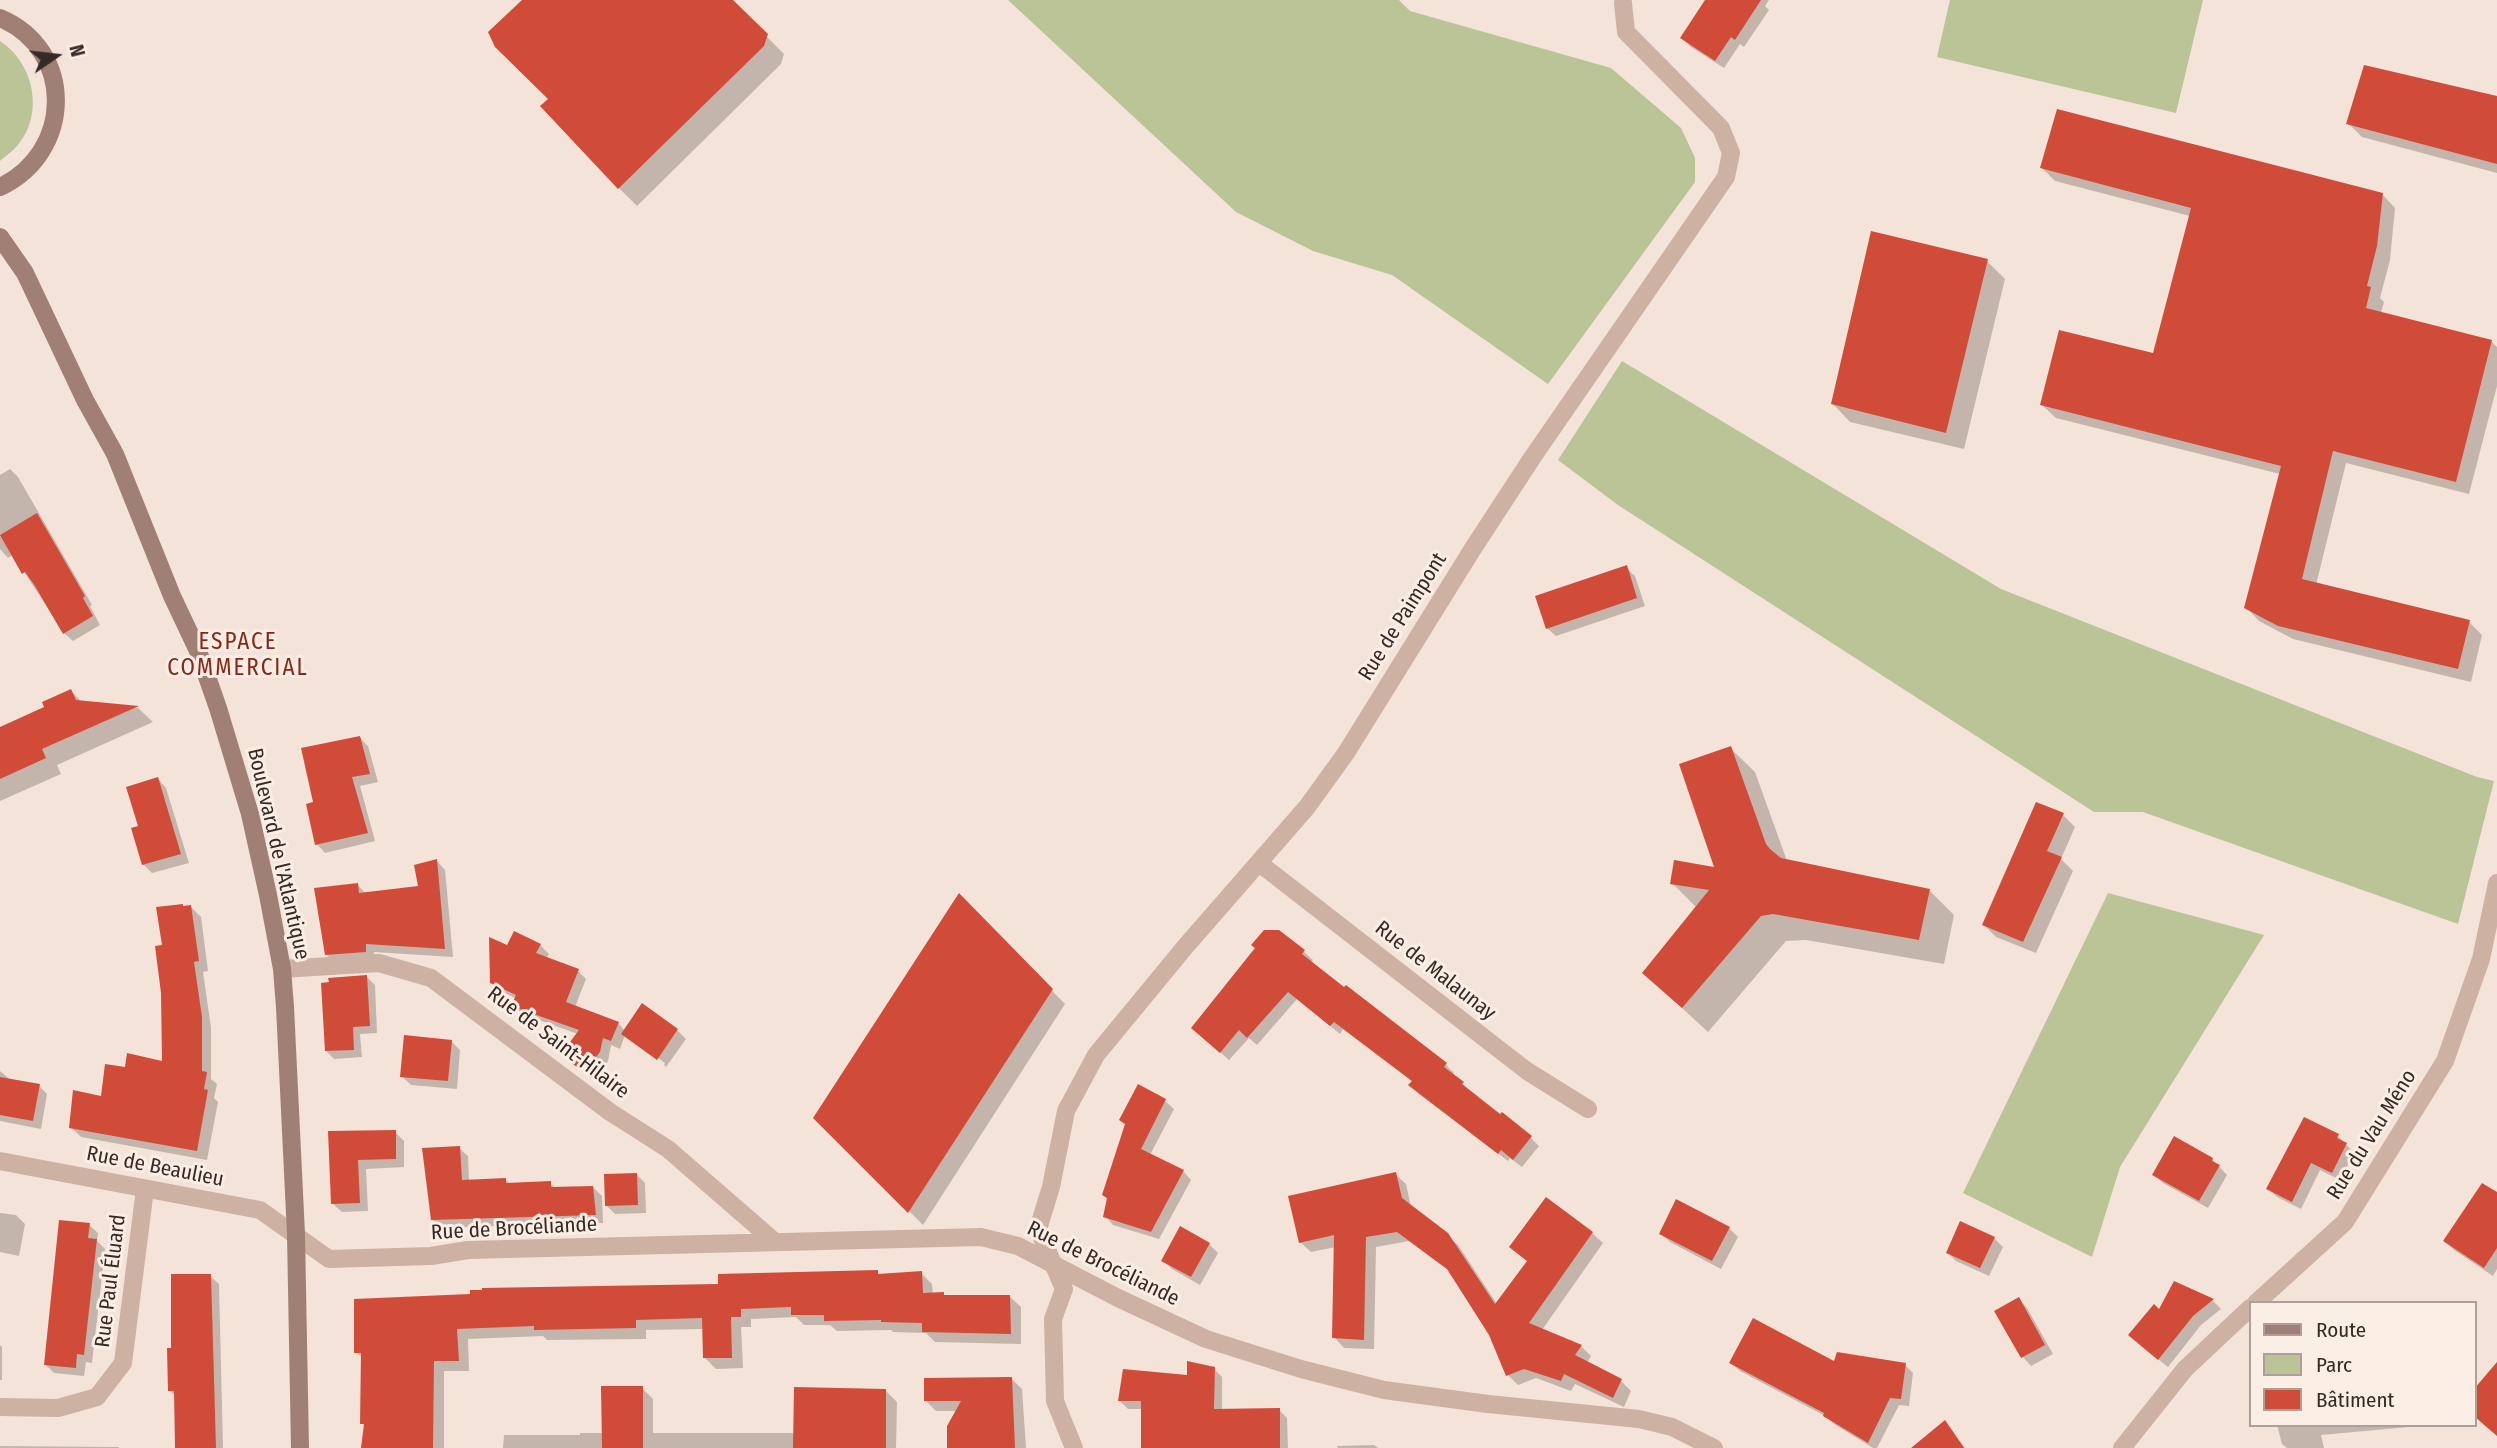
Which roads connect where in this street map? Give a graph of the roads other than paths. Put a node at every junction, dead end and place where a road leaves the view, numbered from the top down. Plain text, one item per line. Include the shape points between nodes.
1 (1623, 1) edge
2 (0, 18) edge
3 (0, 187) edge
4 (0, 237) edge
5 (1259, 863) junction
6 (2497, 883) edge
7 (2489, 962) edge
8 (282, 970) junction
9 (1588, 1109) dead end
10 (0, 1161) edge
11 (145, 1189) junction
12 (296, 1234) junction
13 (775, 1242) junction
14 (1053, 1263) junction
15 (2258, 1301) edge
16 (2248, 1310) edge
17 (0, 1407) edge
18 (300, 1448) edge
19 (1074, 1448) edge
20 (1714, 1448) edge
21 (2122, 1448) edge

1 - 5 street, Rue de Paimpont via 1626,32 1721,128 1731,153 1726,177 1513,487 1346,753
2 - 3 main road via 33,41 48,64 57,100 50,137 41,154 28,170
4 - 8 main road, Boulevard de l'Atlantique via 25,273 115,454 198,651 250,814
5 - 9 street, Rue de Malaunay via 1527,1072
5 - 14 street, Rue de Paimpont via 1096,1055 1066,1111 1038,1229
6 - 7 street, Rue du Vau Méno
7 - 15 street, Rue du Vau Méno via 2445,1061 2345,1222
8 - 12 main road, Boulevard de l'Atlantique
8 - 13 street, Rue de Saint-Hilaire via 379,963 431,978 610,1112 668,1149
10 - 11 street, Rue de Beaulieu
11 - 12 street, Rue de Beaulieu via 260,1210
11 - 17 street, Rue Paul Éluard via 123,1363 97,1397 58,1408
12 - 13 street, Rue de Brocéliande via 329,1259 431,1256 468,1250
12 - 18 main road, Boulevard de l'Atlantique
13 - 14 street, Rue de Brocéliande via 981,1237 1018,1246
14 - 19 street, Rue de Paimpont via 1064,1289 1052,1319 1055,1401
14 - 20 street, Rue de Brocéliande via 1206,1339 1301,1369 1384,1390 1639,1419 1672,1427
16 - 21 street via 2185,1369

